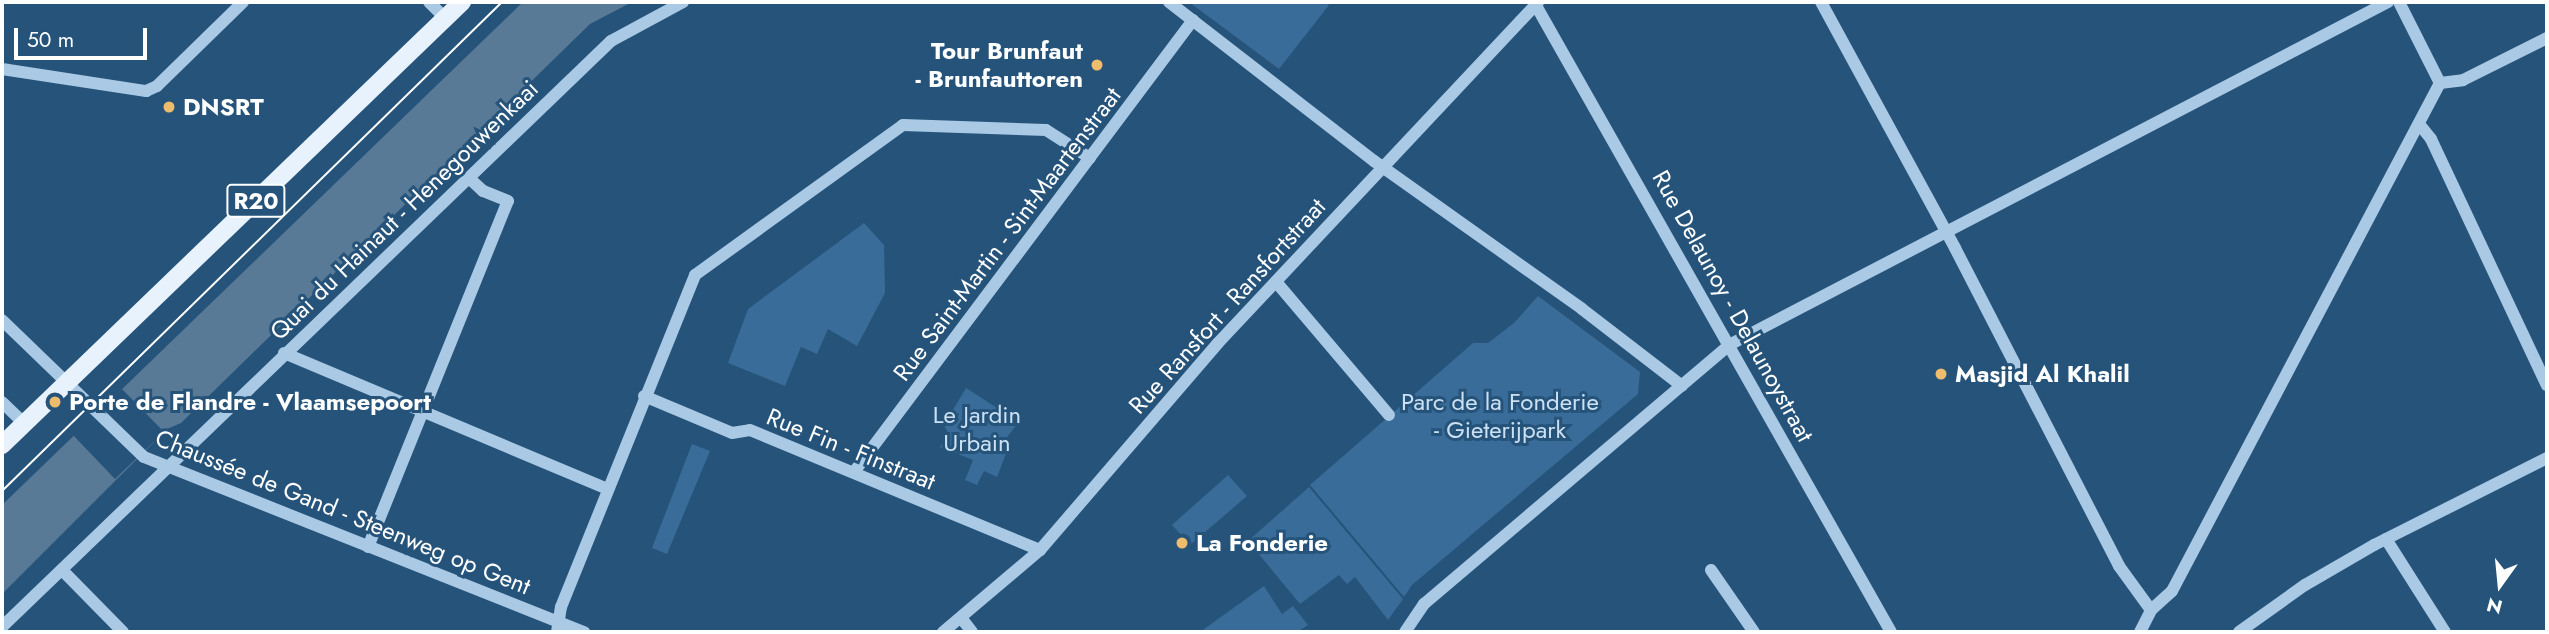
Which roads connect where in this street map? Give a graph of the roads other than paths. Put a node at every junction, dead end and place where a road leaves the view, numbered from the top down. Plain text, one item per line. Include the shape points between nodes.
1 (243, 2) edge
2 (429, 2) edge
3 (462, 2) edge
4 (683, 2) edge
5 (1169, 2) edge
6 (1821, 2) edge
7 (2388, 2) edge
8 (2399, 2) edge
9 (1536, 3) edge
10 (445, 18) junction
11 (1193, 20) junction
12 (2547, 38) edge
13 (2, 69) edge
14 (2440, 83) junction
15 (2419, 124) junction
16 (1090, 158) junction
17 (1384, 165) junction
18 (469, 177) junction
19 (1946, 232) junction
20 (1277, 283) junction
21 (2, 320) edge
22 (1729, 345) junction
23 (285, 353) junction
24 (66, 385) junction
25 (2547, 385) edge
26 (1682, 386) junction
27 (644, 396) junction
28 (2, 402) edge
29 (423, 410) junction
30 (1389, 415) dead end
31 (24, 423) junction
32 (2, 445) edge
33 (2547, 458) edge
34 (168, 467) junction
35 (854, 472) junction
36 (608, 489) junction
37 (2386, 539) junction
38 (368, 547) junction
39 (1040, 550) junction
40 (62, 570) junction
41 (1712, 570) dead end
42 (2151, 610) junction
43 (962, 619) junction
44 (2, 627) edge
45 (558, 627) edge
46 (123, 632) edge
47 (584, 632) edge
48 (943, 632) edge
49 (972, 632) edge
50 (1405, 632) edge
51 (1754, 632) edge
52 (1891, 632) edge
53 (2140, 632) edge
54 (2239, 632) edge
55 (2445, 632) edge

1 - 13 street via 157,86 132,92
2 - 10 street
3 - 10 main road, R20
4 - 18 street, Quai du Hainaut - Henegouwenkaai via 611,41
5 - 11 street
6 - 19 street
7 - 19 street
8 - 14 street
9 - 17 street, Rue Ransfort - Ransfortstraat
9 - 22 street, Rue Delaunoy - Delaunoystraat
10 - 24 main road, R20
11 - 16 street, Rue Saint-Martin - Sint-Maartenstraat
11 - 17 street
12 - 14 street via 2463,80
14 - 15 street
15 - 25 street via 2431,139
15 - 42 street via 2172,591
16 - 27 street via 1046,130 903,125 695,275
16 - 35 street, Rue Saint-Martin - Sint-Maartenstraat
17 - 20 street, Rue Ransfort - Ransfortstraat
17 - 26 street
18 - 23 street, Quai du Hainaut - Henegouwenkaai
18 - 29 street via 483,191 508,201
19 - 22 street
19 - 42 street via 2119,566
20 - 30 street
20 - 39 street, Rue Ransfort - Ransfortstraat via 1158,411
21 - 24 street
22 - 26 street
22 - 52 street, Rue Delaunoy - Delaunoystraat
23 - 29 street
23 - 34 street, Quai du Hainaut - Henegouwenkaai
24 - 31 main road, R20
24 - 34 street, Chaussée de Gand - Steenweg op Gent via 141,454
26 - 50 street via 1424,604
27 - 35 street, Rue Fin - Finstraat via 732,433 750,430
27 - 36 street
28 - 31 street
29 - 36 street
29 - 38 street
31 - 32 main road, R20
33 - 37 street
34 - 38 street, Chaussée de Gand - Steenweg op Gent
34 - 40 street, Quai du Hainaut - Henegouwenkaai
35 - 39 street, Rue Fin - Finstraat
36 - 45 street
37 - 54 street via 2305,585
37 - 55 street
38 - 45 street, Chaussée de Gand - Steenweg op Gent
39 - 43 street, Rue Ransfort - Ransfortstraat
40 - 44 street, Quai du Hainaut - Henegouwenkaai
40 - 46 street
41 - 51 street
42 - 53 street
43 - 48 street, Rue Ransfort - Ransfortstraat
43 - 49 street
45 - 47 street, Chaussée de Gand - Steenweg op Gent

